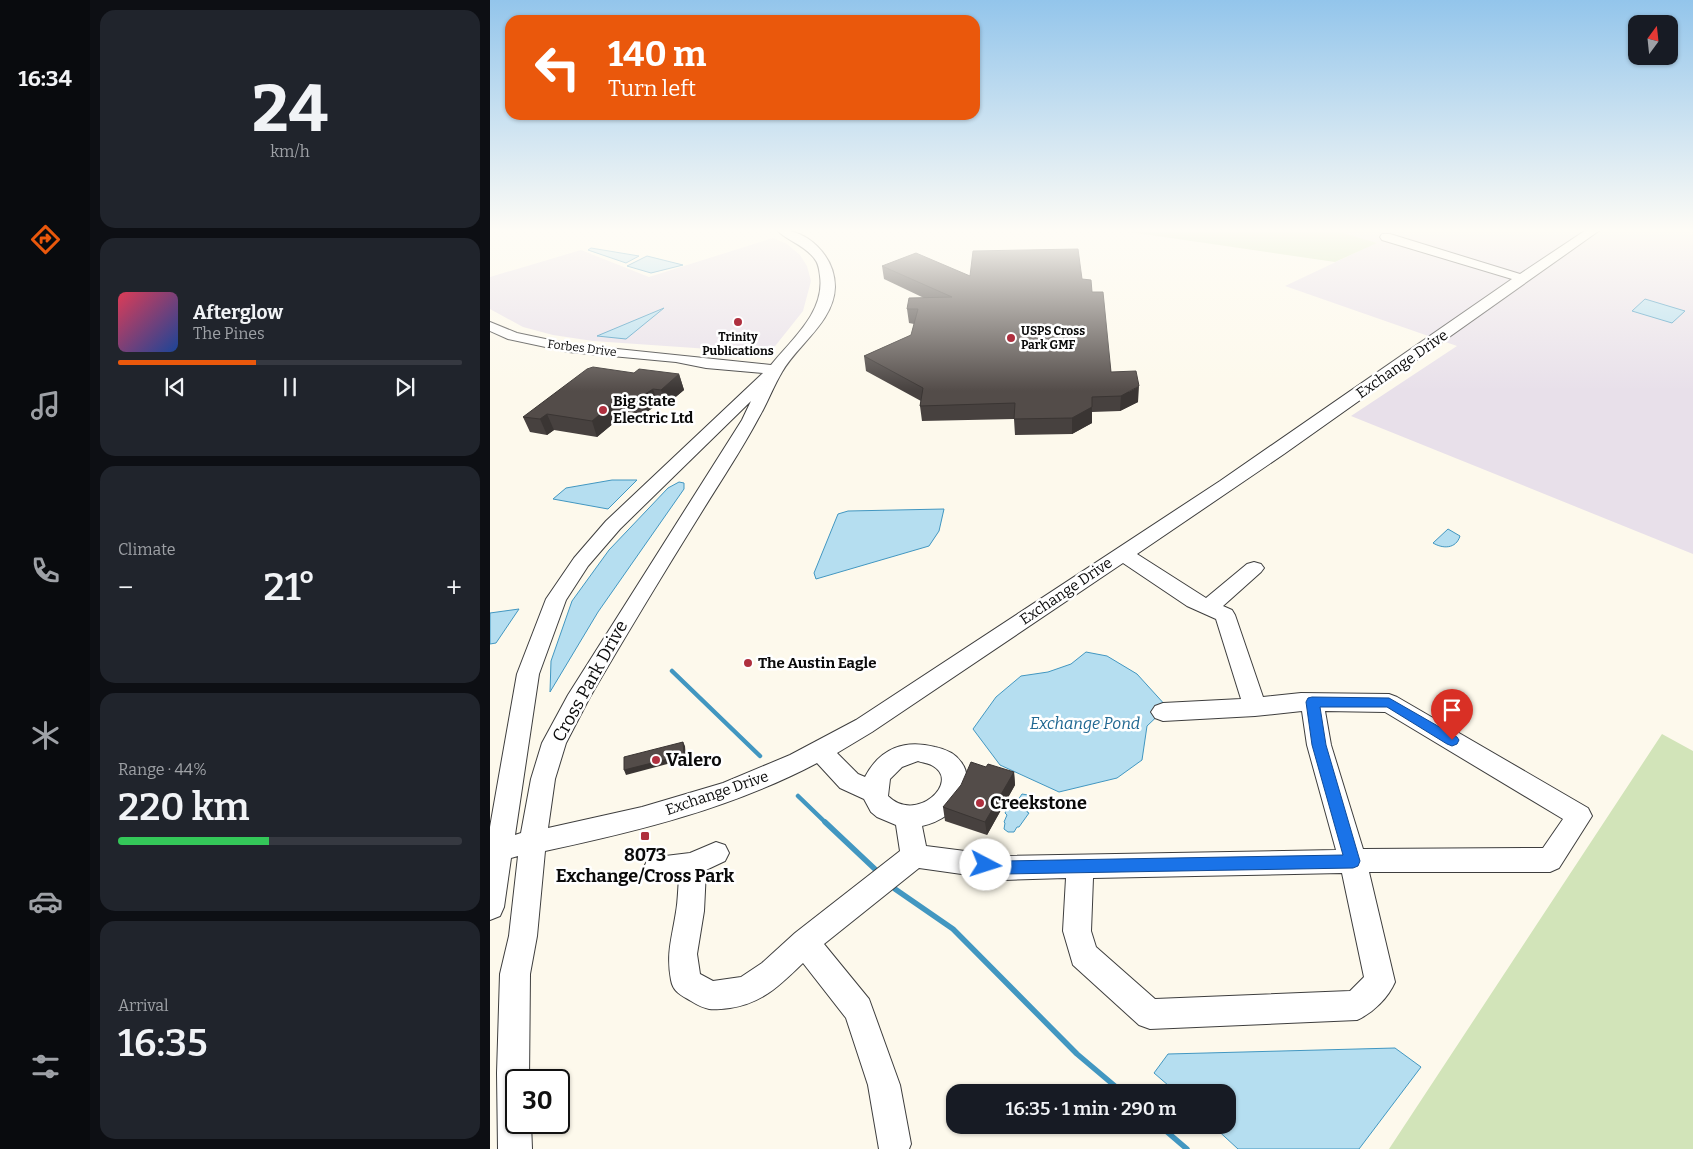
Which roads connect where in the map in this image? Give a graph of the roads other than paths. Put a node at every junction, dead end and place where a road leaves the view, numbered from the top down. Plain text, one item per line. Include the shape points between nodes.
1 (828, 284) edge
2 (1513, 284) edge
3 (490, 326) edge
4 (779, 365) junction
5 (1123, 554) junction
6 (1254, 568) dead end
7 (1208, 607) junction
8 (1312, 702) junction
9 (1256, 707) junction
10 (1163, 712) dead end
11 (820, 751) junction
12 (874, 792) junction
13 (908, 817) junction
14 (533, 843) junction
15 (494, 850) edge
16 (914, 856) junction
17 (1353, 861) junction
18 (1080, 866) junction
19 (657, 869) dead end
20 (490, 907) edge
21 (805, 942) junction
22 (894, 1144) dead end
23 (515, 1149) edge

1 - 4 street, Cross Park Drive via 819,315
2 - 5 street, Exchange Drive via 1276,452
3 - 4 street, Forbes Drive via 514,336 558,346 706,364
4 - 14 street, Cross Park Drive via 750,420 579,694 554,743 543,779
4 - 15 street, Cross Park Drive via 613,525 581,562 556,599 528,674
5 - 7 street
5 - 11 street, Exchange Drive via 864,726
6 - 7 street
7 - 9 street via 1225,615
8 - 9 street
8 - 17 street via 1319,745
8 - 17 street via 1389,703 1579,816 1550,860
9 - 10 street
11 - 12 street via 849,781
11 - 14 street, Exchange Drive via 723,794
12 - 13 street via 884,809
12 - 13 street via 882,769 898,757 918,752 944,758 956,776 948,799 930,813
13 - 16 street
14 - 15 street, Exchange Drive
14 - 23 street, Cross Park Drive via 515,974
15 - 20 street, Cross Park Drive
16 - 18 street via 1004,868
16 - 21 street
17 - 18 street
17 - 18 street via 1380,982 1357,1005 1150,1014 1083,955 1077,931
19 - 21 street via 705,858 682,954 686,982 710,996 748,991
21 - 22 street via 858,1010 884,1085

